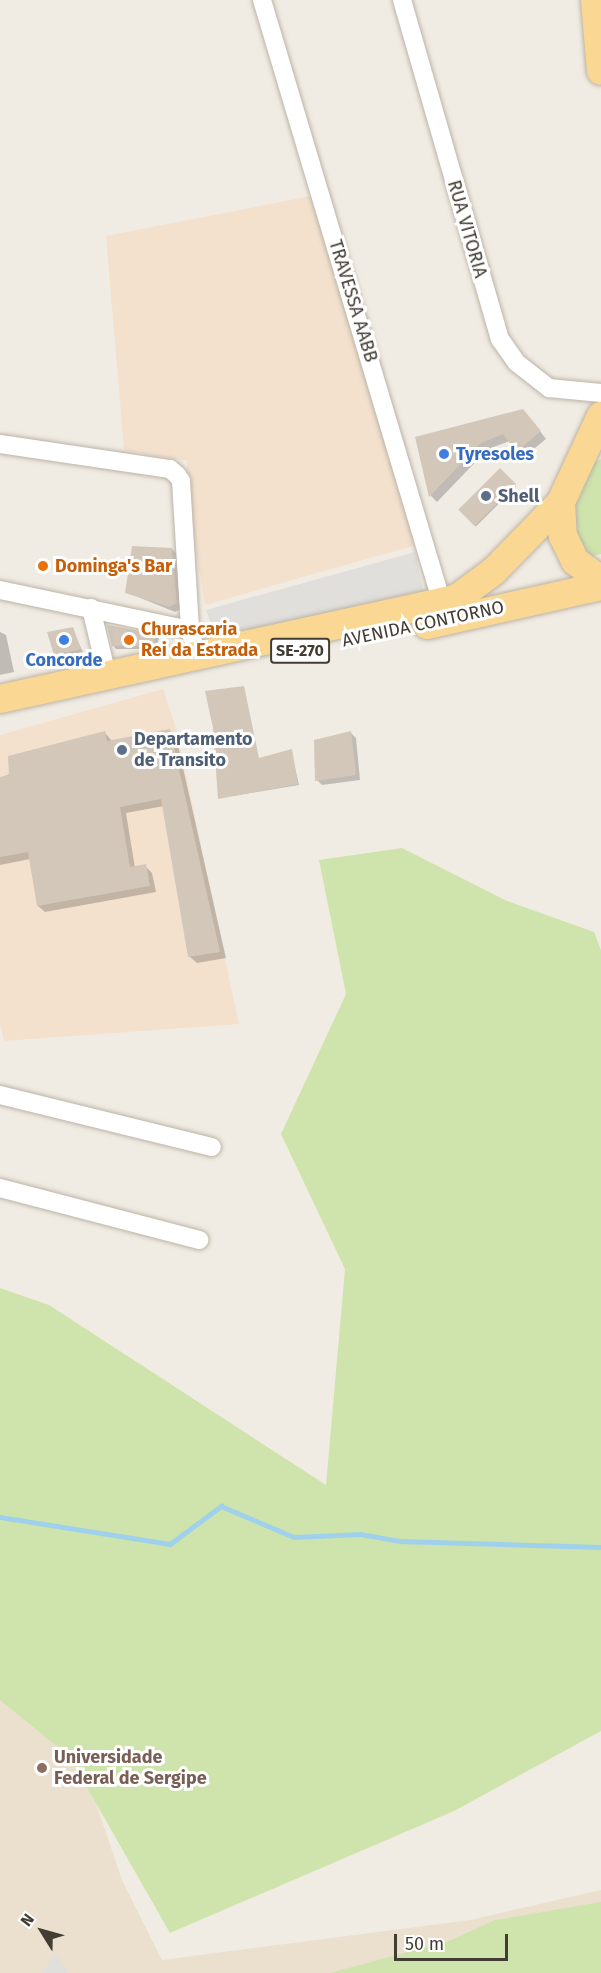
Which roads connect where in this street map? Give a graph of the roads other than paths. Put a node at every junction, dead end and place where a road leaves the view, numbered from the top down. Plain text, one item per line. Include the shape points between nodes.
1 (262, 0) edge
2 (402, 0) edge
3 (595, 0) edge
4 (601, 71) edge
5 (601, 393) edge
6 (601, 416) edge
7 (0, 444) edge
8 (601, 447) edge
9 (579, 466) junction
10 (561, 502) junction
11 (601, 580) edge
12 (601, 586) edge
13 (0, 590) edge
14 (449, 601) junction
15 (91, 608) junction
16 (193, 641) junction
17 (108, 675) junction
18 (0, 699) edge
19 (0, 717) edge
20 (0, 1095) edge
21 (212, 1147) dead end
22 (0, 1188) edge
23 (199, 1240) dead end

1 - 14 street, TRAVESSA AABB
2 - 5 street, RUA VITORIA via 500,339 517,363 549,388
3 - 4 main road
6 - 9 main road
7 - 16 street via 170,470 177,475 181,481
8 - 9 main road, SE-270
9 - 10 main road, SE-270
10 - 11 main road via 563,536 575,561
10 - 14 main road, SE-270 via 494,571
12 - 19 main road, AVENIDA CONTORNO / SE-270
13 - 15 street
14 - 16 main road, AVENIDA CONTORNO / SE-270
15 - 16 street
15 - 17 street
16 - 17 main road, AVENIDA CONTORNO / SE-270
17 - 18 main road, AVENIDA CONTORNO / SE-270
20 - 21 street
22 - 23 street

